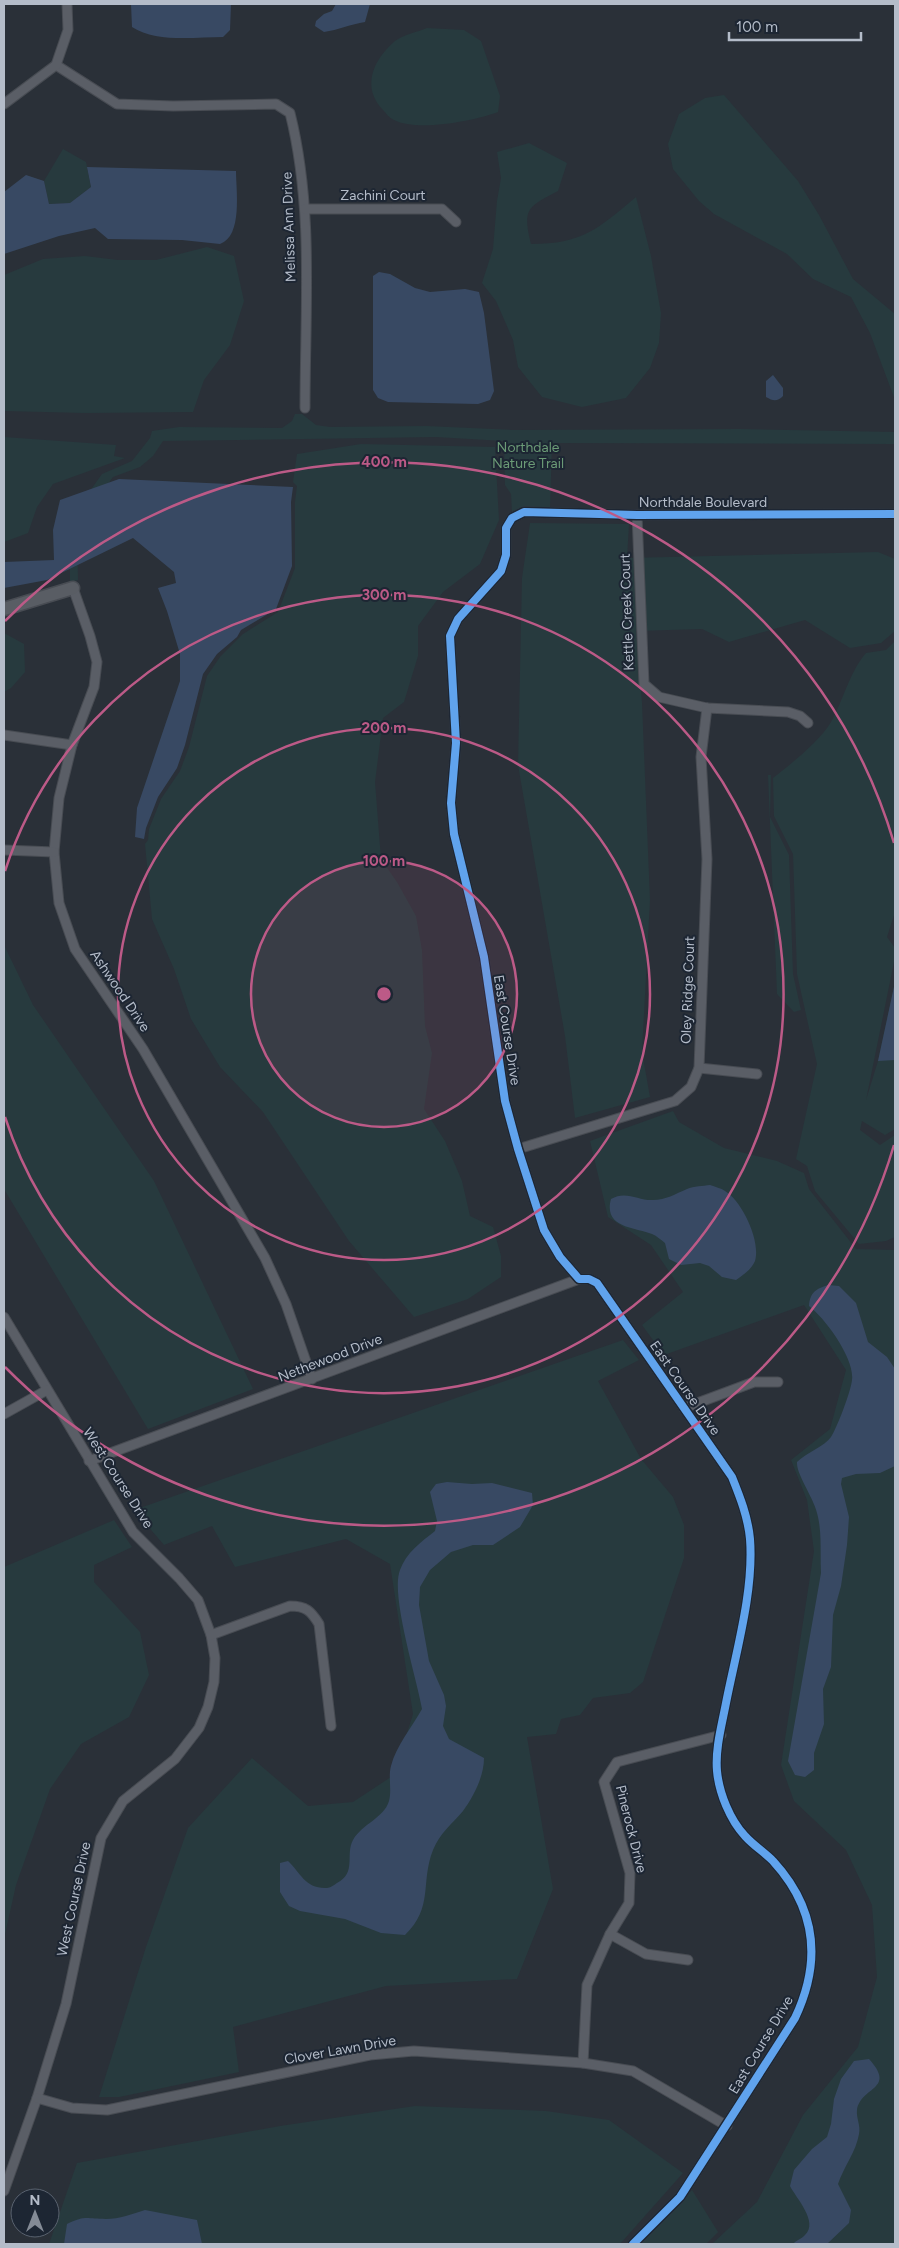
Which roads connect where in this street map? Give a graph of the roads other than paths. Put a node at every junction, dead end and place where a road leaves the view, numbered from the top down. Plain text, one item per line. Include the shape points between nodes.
1 (67, 4) edge
2 (56, 65) junction
3 (4, 104) edge
4 (305, 209) junction
5 (456, 222) dead end
6 (305, 408) dead end
7 (895, 514) edge
8 (637, 515) junction
9 (512, 518) joint
10 (73, 588) joint
11 (4, 609) edge
12 (707, 708) junction
13 (808, 723) dead end
14 (4, 735) edge
15 (72, 745) junction
16 (4, 850) edge
17 (54, 852) junction
18 (699, 1068) junction
19 (757, 1074) dead end
20 (518, 1149) junction
21 (579, 1279) junction
22 (4, 1317) edge
23 (312, 1379) junction
24 (778, 1382) dead end
25 (47, 1390) junction
26 (684, 1408) junction
27 (4, 1414) edge
28 (90, 1462) junction
29 (211, 1635) junction
30 (331, 1726) dead end
31 (721, 1735) junction
32 (610, 1934) junction
33 (688, 1960) dead end
34 (583, 2063) junction
35 (37, 2098) junction
36 (727, 2126) junction
37 (4, 2191) edge
38 (633, 2244) edge

1 - 2 street via 68,30
2 - 3 street
2 - 4 street, Melissa Ann Drive via 117,104 276,104 290,113 299,148
4 - 5 street, Zachini Court via 442,209
4 - 6 street, Melissa Ann Drive
7 - 8 street, Northdale Boulevard
8 - 9 street, Northdale Boulevard via 524,512
8 - 12 street, Kettle Creek Court via 644,684 659,697
9 - 20 street, East Course Drive via 506,528 506,555 501,571 458,618 450,636 456,743 451,803 454,834 484,957 505,1101
10 - 11 street
10 - 15 street, Ashwood Drive via 97,662 94,687
12 - 13 street, Kettle Creek Court via 788,712
12 - 18 street, Oley Ridge Court via 701,757 707,859
14 - 15 street
15 - 17 street, Ashwood Drive via 59,798
16 - 17 street
17 - 23 street, Ashwood Drive via 58,903 75,948 143,1049 265,1258 286,1304
18 - 19 street
18 - 20 street, Oley Ridge Court via 691,1087 675,1100
20 - 21 street, East Course Drive via 544,1230 560,1257
21 - 23 street, Nethewood Drive
21 - 26 street, East Course Drive via 597,1283
22 - 25 street, West Course Drive
23 - 28 street, Nethewood Drive
24 - 26 street via 754,1382
25 - 27 street
25 - 28 street, West Course Drive
26 - 31 street, East Course Drive via 732,1477 744,1507 750,1537 750,1574
28 - 29 street, West Course Drive via 133,1532 198,1600
29 - 30 street via 290,1606 301,1606 310,1611 319,1624
29 - 35 street, West Course Drive via 214,1682 199,1728 175,1759 124,1801 101,1838 66,2004
31 - 32 street, Pinerock Drive via 617,1762 604,1782 630,1873 630,1903
31 - 36 street, East Course Drive via 717,1770 727,1809 744,1835 772,1860 792,1884 804,1910 811,1937 812,1968 795,2018
32 - 33 street via 646,1954
32 - 34 street, Pinerock Drive via 587,1985
34 - 35 street, Clover Lawn Drive via 414,2052 370,2055 107,2110 72,2108
34 - 36 street, Clover Lawn Drive via 633,2071
35 - 37 street, West Course Drive
36 - 38 street, East Course Drive via 680,2197

